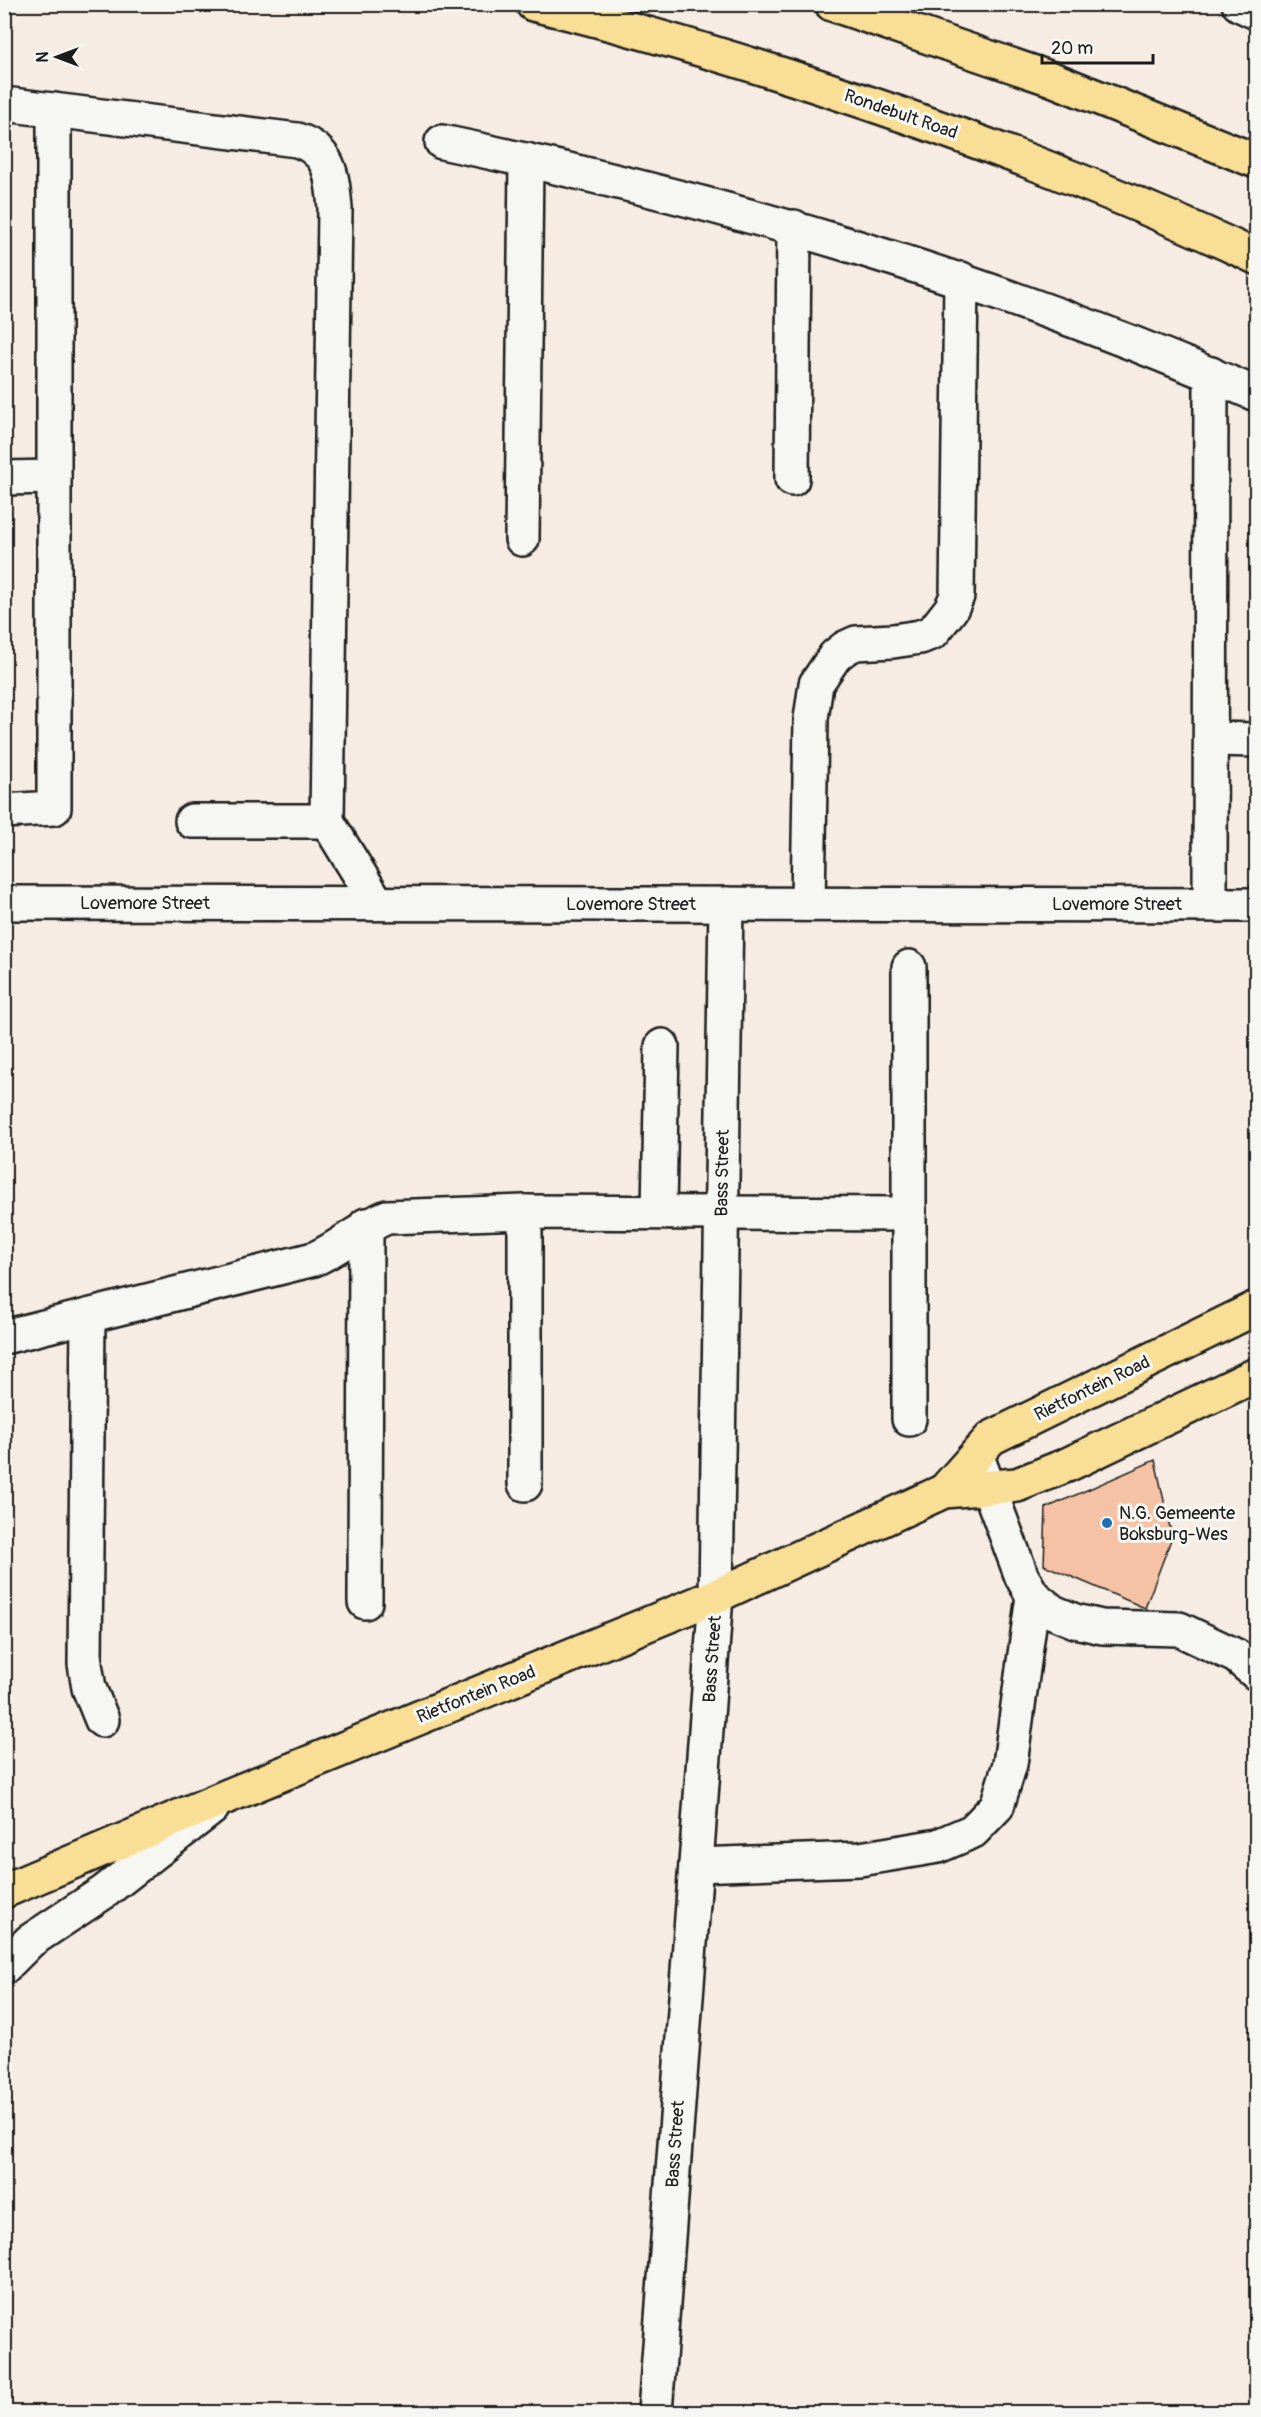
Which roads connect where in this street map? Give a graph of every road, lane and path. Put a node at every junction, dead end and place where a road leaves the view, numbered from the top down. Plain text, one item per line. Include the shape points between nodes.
1 (533, 4) edge
2 (832, 4) edge
3 (1239, 4) edge
4 (1257, 12) edge
5 (4, 104) edge
6 (54, 110) junction
7 (442, 142) dead end
8 (526, 160) junction
9 (1257, 161) edge
10 (794, 227) junction
11 (1257, 257) edge
12 (961, 279) junction
13 (1211, 374) junction
14 (1257, 394) edge
15 (54, 477) junction
16 (4, 478) edge
17 (792, 479) dead end
18 (522, 539) dead end
19 (1211, 739) junction
20 (1257, 740) edge
21 (4, 811) edge
22 (192, 821) dead end
23 (327, 821) junction
24 (4, 903) edge
25 (377, 903) junction
26 (726, 904) junction
27 (808, 904) junction
28 (1210, 904) junction
29 (1256, 905) edge
30 (1257, 911) edge
31 (909, 967) dead end
32 (662, 1046) dead end
33 (525, 1212) junction
34 (659, 1212) junction
35 (722, 1212) junction
36 (909, 1214) junction
37 (366, 1225) junction
38 (1257, 1308) edge
39 (88, 1316) junction
40 (4, 1337) edge
41 (1257, 1375) edge
42 (909, 1419) dead end
43 (976, 1454) junction
44 (525, 1484) dead end
45 (988, 1488) junction
46 (944, 1491) junction
47 (716, 1596) junction
48 (1033, 1596) junction
49 (365, 1602) dead end
50 (1257, 1673) edge
51 (102, 1720) dead end
52 (228, 1796) junction
53 (696, 1865) junction
54 (4, 1891) edge
55 (4, 1967) edge
56 (655, 2412) edge

1 - 11 main road, Rondebult Road via 853,97 1019,156
2 - 9 main road via 1052,78
3 - 4 street
5 - 6 street
6 - 15 street
6 - 23 street via 297,140 321,154 328,166 335,208
7 - 8 street
8 - 10 street
8 - 18 street
10 - 12 street
10 - 17 street
12 - 13 street
12 - 27 street via 957,596 933,632 893,641 856,643 835,656 816,684 811,719
13 - 14 street
13 - 19 street
15 - 16 street
15 - 21 street via 54,808
19 - 20 street
19 - 28 street
22 - 23 street
23 - 25 street
24 - 25 street, Lovemore Street
25 - 26 street, Lovemore Street
26 - 27 street, Lovemore Street
26 - 35 street, Bass Street
27 - 28 street, Lovemore Street
28 - 29 street, Lovemore Street
29 - 30 street
31 - 36 street
32 - 34 street
33 - 34 street
33 - 37 street via 387,1217
33 - 44 street
34 - 35 street
35 - 36 street
35 - 47 street, Bass Street
36 - 42 street
37 - 39 street via 314,1259
37 - 49 street
38 - 43 main road, Rietfontein Road via 991,1438
39 - 40 street
39 - 51 street via 85,1664 89,1688
41 - 45 main road, Rietfontein Road via 1067,1465 1017,1485
43 - 45 street
43 - 46 main road, Rietfontein Road
45 - 46 main road, Rietfontein Road
45 - 48 street
46 - 47 main road, Rietfontein Road
47 - 52 main road, Rietfontein Road
47 - 53 street, Bass Street
48 - 50 street via 1053,1612 1075,1621 1122,1629 1179,1629 1236,1656
48 - 53 street via 1010,1764 998,1806 973,1831 938,1846 860,1859
52 - 54 main road, Rietfontein Road
52 - 55 street via 104,1892 30,1941
53 - 56 street, Bass Street

